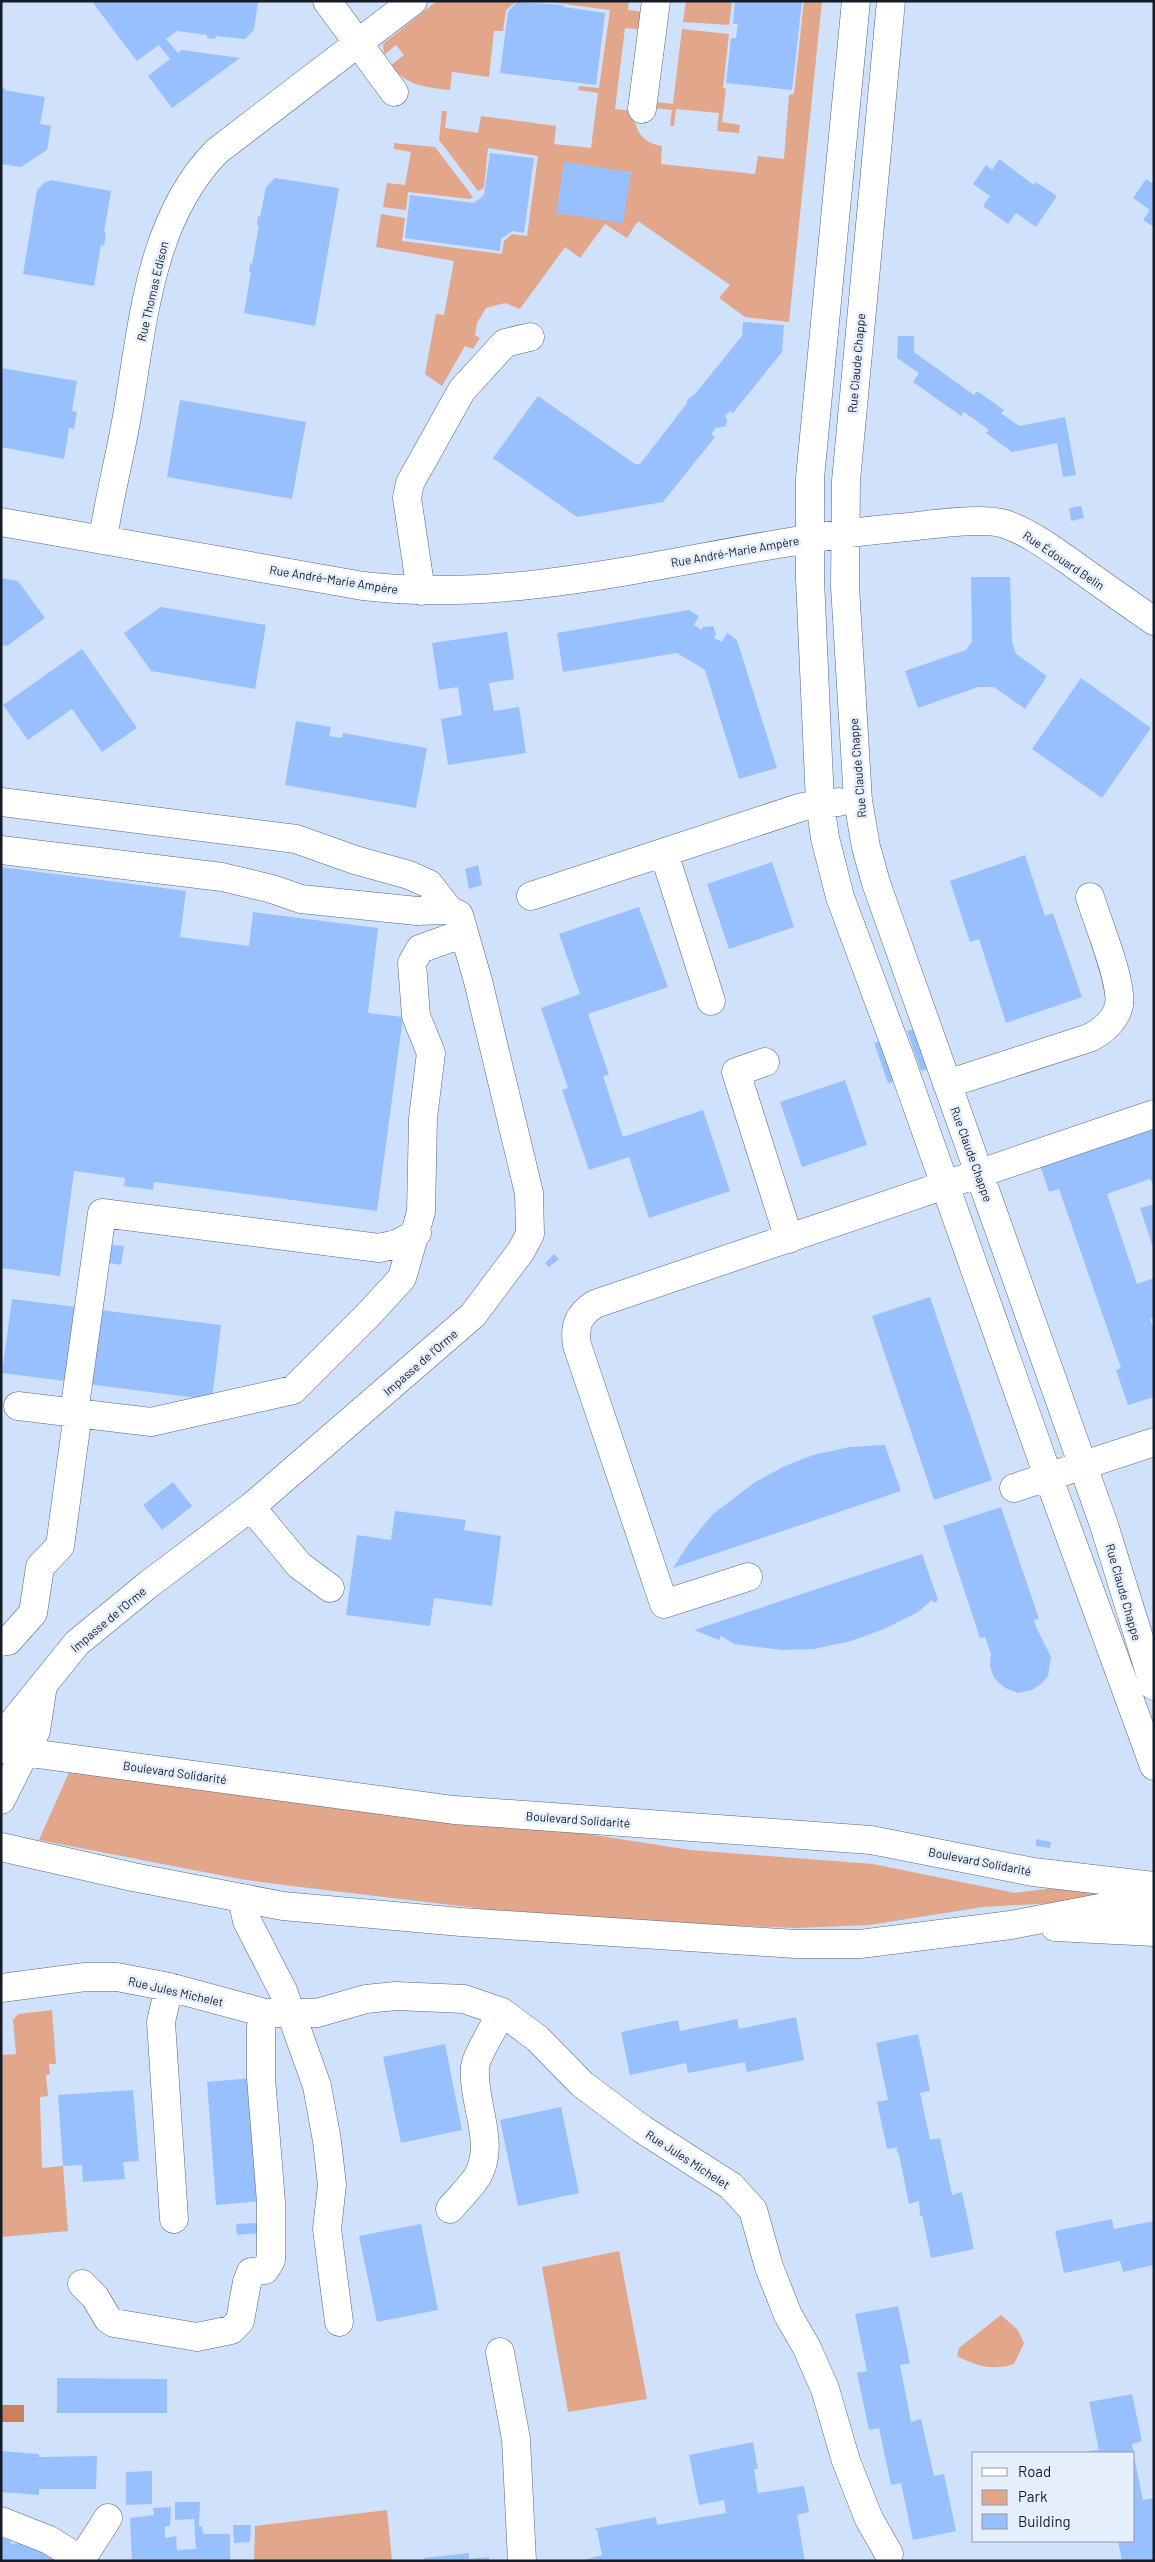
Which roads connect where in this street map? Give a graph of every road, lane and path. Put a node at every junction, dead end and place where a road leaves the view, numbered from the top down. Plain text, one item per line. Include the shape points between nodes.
1 (327, 1) edge
2 (413, 1) edge
3 (656, 1) edge
4 (856, 1) edge
5 (891, 1) edge
6 (357, 42) junction
7 (394, 92) dead end
8 (642, 109) dead end
9 (530, 337) dead end
10 (1, 522) edge
11 (846, 533) junction
12 (810, 538) junction
13 (103, 539) junction
14 (421, 591) junction
15 (1154, 621) edge
16 (858, 801) junction
17 (1, 802) edge
18 (820, 803) junction
19 (1, 850) edge
20 (664, 853) junction
21 (531, 896) dead end
22 (1090, 897) dead end
23 (457, 919) junction
24 (711, 1001) dead end
25 (764, 1062) dead end
26 (947, 1084) junction
27 (1154, 1114) edge
28 (979, 1173) junction
29 (946, 1185) junction
30 (416, 1233) junction
31 (797, 1236) junction
32 (18, 1406) dead end
33 (76, 1413) junction
34 (1154, 1442) edge
35 (1083, 1465) junction
36 (1048, 1476) junction
37 (1014, 1488) dead end
38 (251, 1507) junction
39 (1104, 1525) junction
40 (748, 1577) dead end
41 (330, 1588) dead end
42 (1154, 1631) edge
43 (1, 1642) edge
44 (43, 1685) junction
45 (1154, 1686) edge
46 (1, 1736) edge
47 (13, 1750) edge
48 (1154, 1766) edge
49 (1, 1800) edge
50 (1, 1847) edge
51 (1154, 1886) edge
52 (242, 1898) junction
53 (1154, 1906) edge
54 (1011, 1925) junction
55 (1154, 1932) edge
56 (169, 1987) junction
57 (1, 1988) edge
58 (502, 2012) junction
59 (277, 2013) junction
60 (450, 2210) dead end
61 (174, 2219) dead end
62 (82, 2284) dead end
63 (339, 2322) dead end
64 (500, 2352) dead end
65 (108, 2518) dead end
66 (1, 2521) edge
67 (890, 2554) dead end
68 (82, 2560) edge
69 (522, 2561) edge

1 - 6 street
2 - 6 street, Rue Thomas Edison
3 - 8 street
4 - 12 street via 810,478
5 - 11 street, Rue Claude Chappe via 846,481
6 - 7 street
6 - 13 street, Rue Thomas Edison via 217,151 192,180 174,211 156,261 148,297
9 - 14 street via 505,343 462,390 410,482 407,498
10 - 13 street, Rue André-Marie Ampère
11 - 12 street, Rue André-Marie Ampère
11 - 15 street, Rue Édouard Belin via 972,522 1002,523 1031,535
11 - 16 street, Rue Claude Chappe
12 - 14 street, Rue André-Marie Ampère via 558,581 484,590
12 - 18 street
13 - 14 street, Rue André-Marie Ampère via 363,586
16 - 18 street
16 - 26 street, Rue Claude Chappe via 876,883
17 - 23 street via 296,839 429,884
18 - 20 street
18 - 29 street via 824,838 840,897
19 - 23 street via 222,877 301,899 417,911
20 - 21 street
20 - 24 street
22 - 26 street via 1118,987 1119,1006 1102,1032
23 - 30 street via 420,949 412,963 416,1016 431,1052 423,1118 421,1212
23 - 38 street, Impasse de l'Orme via 478,981 529,1193 530,1234 473,1315
25 - 31 street via 736,1072
26 - 28 street, Rue Claude Chappe
27 - 28 street
28 - 29 street
28 - 35 street, Rue Claude Chappe
29 - 31 street
29 - 36 street
30 - 33 street via 402,1278 293,1390 151,1422
30 - 33 street via 397,1244 379,1248 102,1213
31 - 40 street via 595,1304 583,1312 576,1323 577,1345 664,1604
32 - 33 street
33 - 43 street via 60,1546 40,1567 33,1613 8,1641
34 - 35 street
35 - 36 street
35 - 39 street, Rue Claude Chappe
36 - 37 street
36 - 48 street
38 - 41 street via 299,1565
38 - 44 street, Impasse de l'Orme via 77,1643
39 - 42 street, Rue Claude Chappe
39 - 45 street, Rue Claude Chappe
44 - 46 street, Impasse de l'Orme
44 - 47 street via 36,1731
47 - 49 street
47 - 51 street, Boulevard Solidarité via 454,1810 871,1840 1033,1872
50 - 52 street
52 - 54 street via 283,1906 461,1922 795,1944 860,1944
52 - 59 street via 248,1921 283,1991
53 - 54 street via 1110,1906
54 - 55 street
56 - 57 street, Rue Jules Michelet via 116,1977 85,1977
56 - 59 street, Rue Jules Michelet
56 - 61 street via 161,2022
58 - 59 street, Rue Jules Michelet via 464,1999 396,1996 366,1998 317,2013
58 - 60 street via 475,2065 477,2102 484,2133 483,2156 477,2176
58 - 67 street, Rue Jules Michelet via 538,2040 582,2084 731,2186 753,2210 769,2267 788,2315 825,2389 846,2461 869,2519
59 - 62 street via 261,2027 260,2078 271,2202 271,2260 265,2270 251,2272 240,2321 232,2330 198,2337 114,2323
59 - 63 street via 317,2086 332,2185 328,2229
64 - 69 street via 516,2439
65 - 68 street
66 - 68 street via 49,2540

